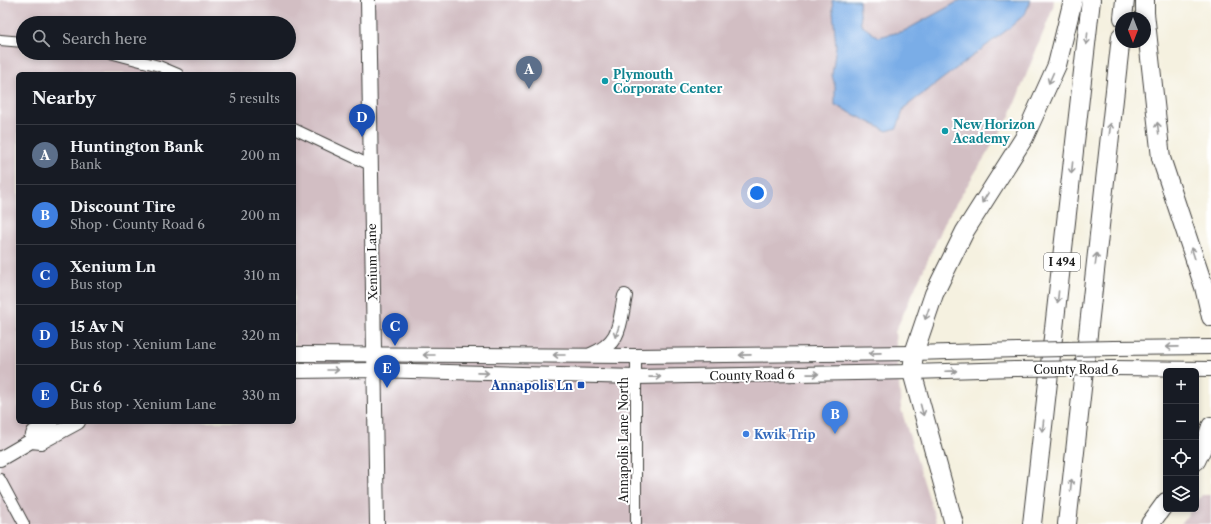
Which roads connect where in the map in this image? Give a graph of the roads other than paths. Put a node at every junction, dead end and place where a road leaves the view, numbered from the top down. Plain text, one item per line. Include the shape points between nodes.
1 (368, 0) edge
2 (1073, 0) edge
3 (1091, 0) edge
4 (1125, 0) edge
5 (1144, 0) edge
6 (1124, 12) edge
7 (0, 40) edge
8 (16, 41) edge
9 (1120, 48) edge
10 (136, 60) edge
11 (173, 72) edge
12 (296, 130) edge
13 (370, 165) junction
14 (625, 296) dead end
15 (1211, 317) edge
16 (1211, 347) edge
17 (914, 353) junction
18 (296, 354) edge
19 (374, 354) junction
20 (589, 356) junction
21 (636, 356) junction
22 (1211, 368) edge
23 (374, 370) junction
24 (296, 371) edge
25 (912, 372) junction
26 (636, 377) junction
27 (48, 424) edge
28 (74, 424) edge
29 (1211, 426) edge
30 (31, 441) junction
31 (1199, 455) edge
32 (0, 459) edge
33 (0, 479) edge
34 (1163, 506) edge
35 (24, 524) edge
36 (377, 524) edge
37 (636, 524) edge
38 (954, 524) edge
39 (1032, 524) edge
40 (1066, 524) edge
41 (1150, 524) edge

1 - 13 main road, Xenium Lane
2 -> 17 highway via 1057,65 1027,132 965,231 934,294
3 -> 39 highway, I 494
4 - 6 highway
15 -> 5 highway via 1204,287 1161,158
7 - 8 street
40 -> 9 highway, I 494
10 - 11 street
12 - 13 street
13 - 19 main road, Xenium Lane
14 -> 20 main road via 618,333 607,347
16 -> 17 main road, County Road 6, bridge
17 -> 21 main road, County Road 6
17 - 25 highway
18 - 19 main road, County Road 6
20 -> 19 main road, County Road 6
19 - 23 main road, Xenium Lane
20 - 21 main road, County Road 6
21 - 26 street, Annapolis Lane North
25 -> 22 main road, County Road 6, bridge
24 -> 23 main road, County Road 6
23 -> 26 main road, County Road 6
23 - 36 main road, Xenium Lane
26 -> 25 main road, County Road 6
25 -> 38 highway
26 - 37 street, Annapolis Lane North
27 - 30 main road via 34,432
28 - 30 main road via 41,442
29 - 31 highway
30 - 32 main road
33 - 35 street
34 - 41 highway

